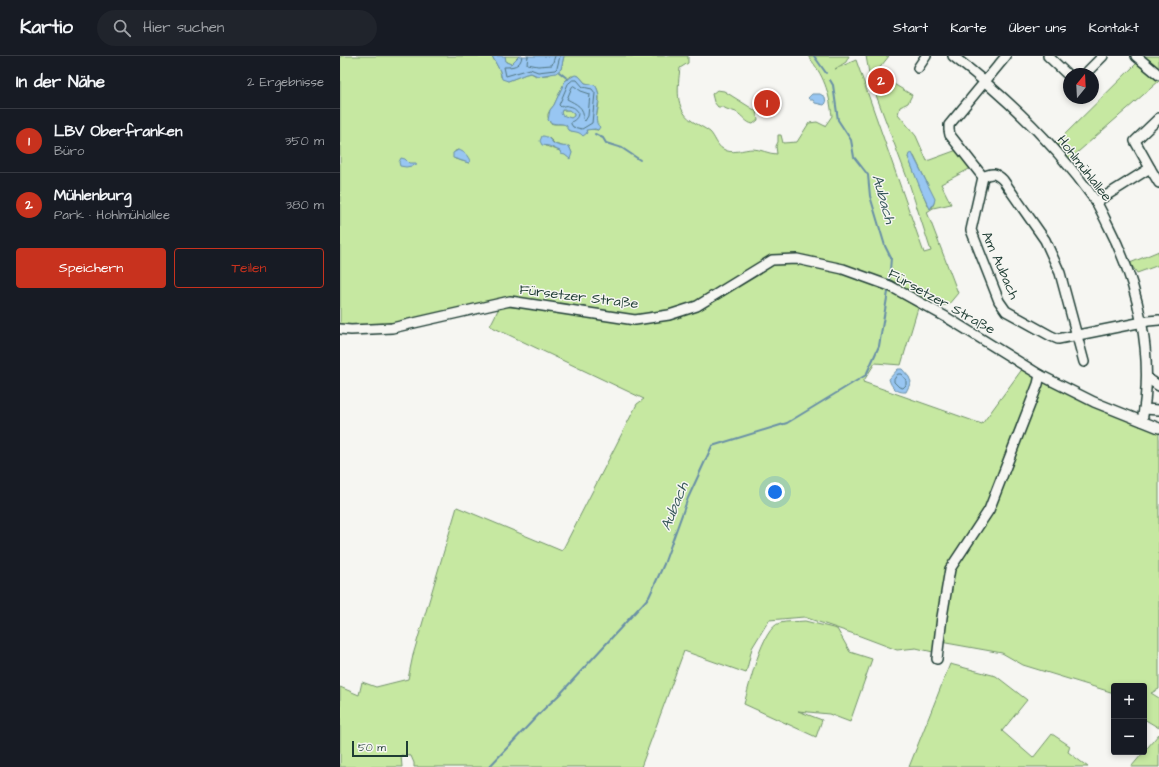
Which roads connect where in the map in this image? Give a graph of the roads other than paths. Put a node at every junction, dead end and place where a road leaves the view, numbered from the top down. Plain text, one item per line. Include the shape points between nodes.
1 (926, 56) edge
2 (953, 56) edge
3 (1006, 56) edge
4 (1048, 56) edge
5 (1103, 56) edge
6 (1136, 56) edge
7 (918, 68) dead end
8 (1091, 68) edge
9 (1063, 70) edge
10 (1159, 75) edge
11 (986, 81) junction
12 (1159, 118) edge
13 (1150, 168) junction
14 (983, 177) junction
15 (1159, 183) edge
16 (1096, 202) junction
17 (1159, 320) edge
18 (1141, 323) junction
19 (340, 329) edge
20 (1077, 335) junction
21 (1084, 362) dead end
22 (1040, 375) junction
23 (1146, 378) junction
24 (1159, 386) edge
25 (1144, 409) junction
26 (1159, 410) edge
27 (1142, 421) junction
28 (1159, 428) edge
29 (938, 659) dead end

1 - 7 street
2 - 11 street, Hohlmühlallee
3 - 11 street
4 - 9 street
5 - 8 street
6 - 10 street
11 - 14 street via 949,125 948,130
11 - 16 street, Hohlmühlallee via 1048,142
12 - 13 street via 1135,141
13 - 15 street
13 - 16 street
14 - 20 street via 991,173 1004,180 1045,240 1060,273
14 - 20 street, Am Aubach via 970,230 999,302 1006,311 1058,339
16 - 18 street, Hohlmühlallee via 1124,260
17 - 18 street, Am Aubach
18 - 20 street, Am Aubach
18 - 23 street, Hohlmühlallee
19 - 22 street, Fürsetzer Straße via 392,328 510,301 635,320 663,316 697,306 772,260 797,259 843,269 890,286 958,324
20 - 21 street
22 - 27 street, Fürsetzer Straße via 1094,402
22 - 29 street via 989,510 950,569
23 - 24 street
23 - 25 street, Hohlmühlallee
25 - 26 street
25 - 27 street, Hohlmühlallee
27 - 28 street, Fürsetzer Straße

